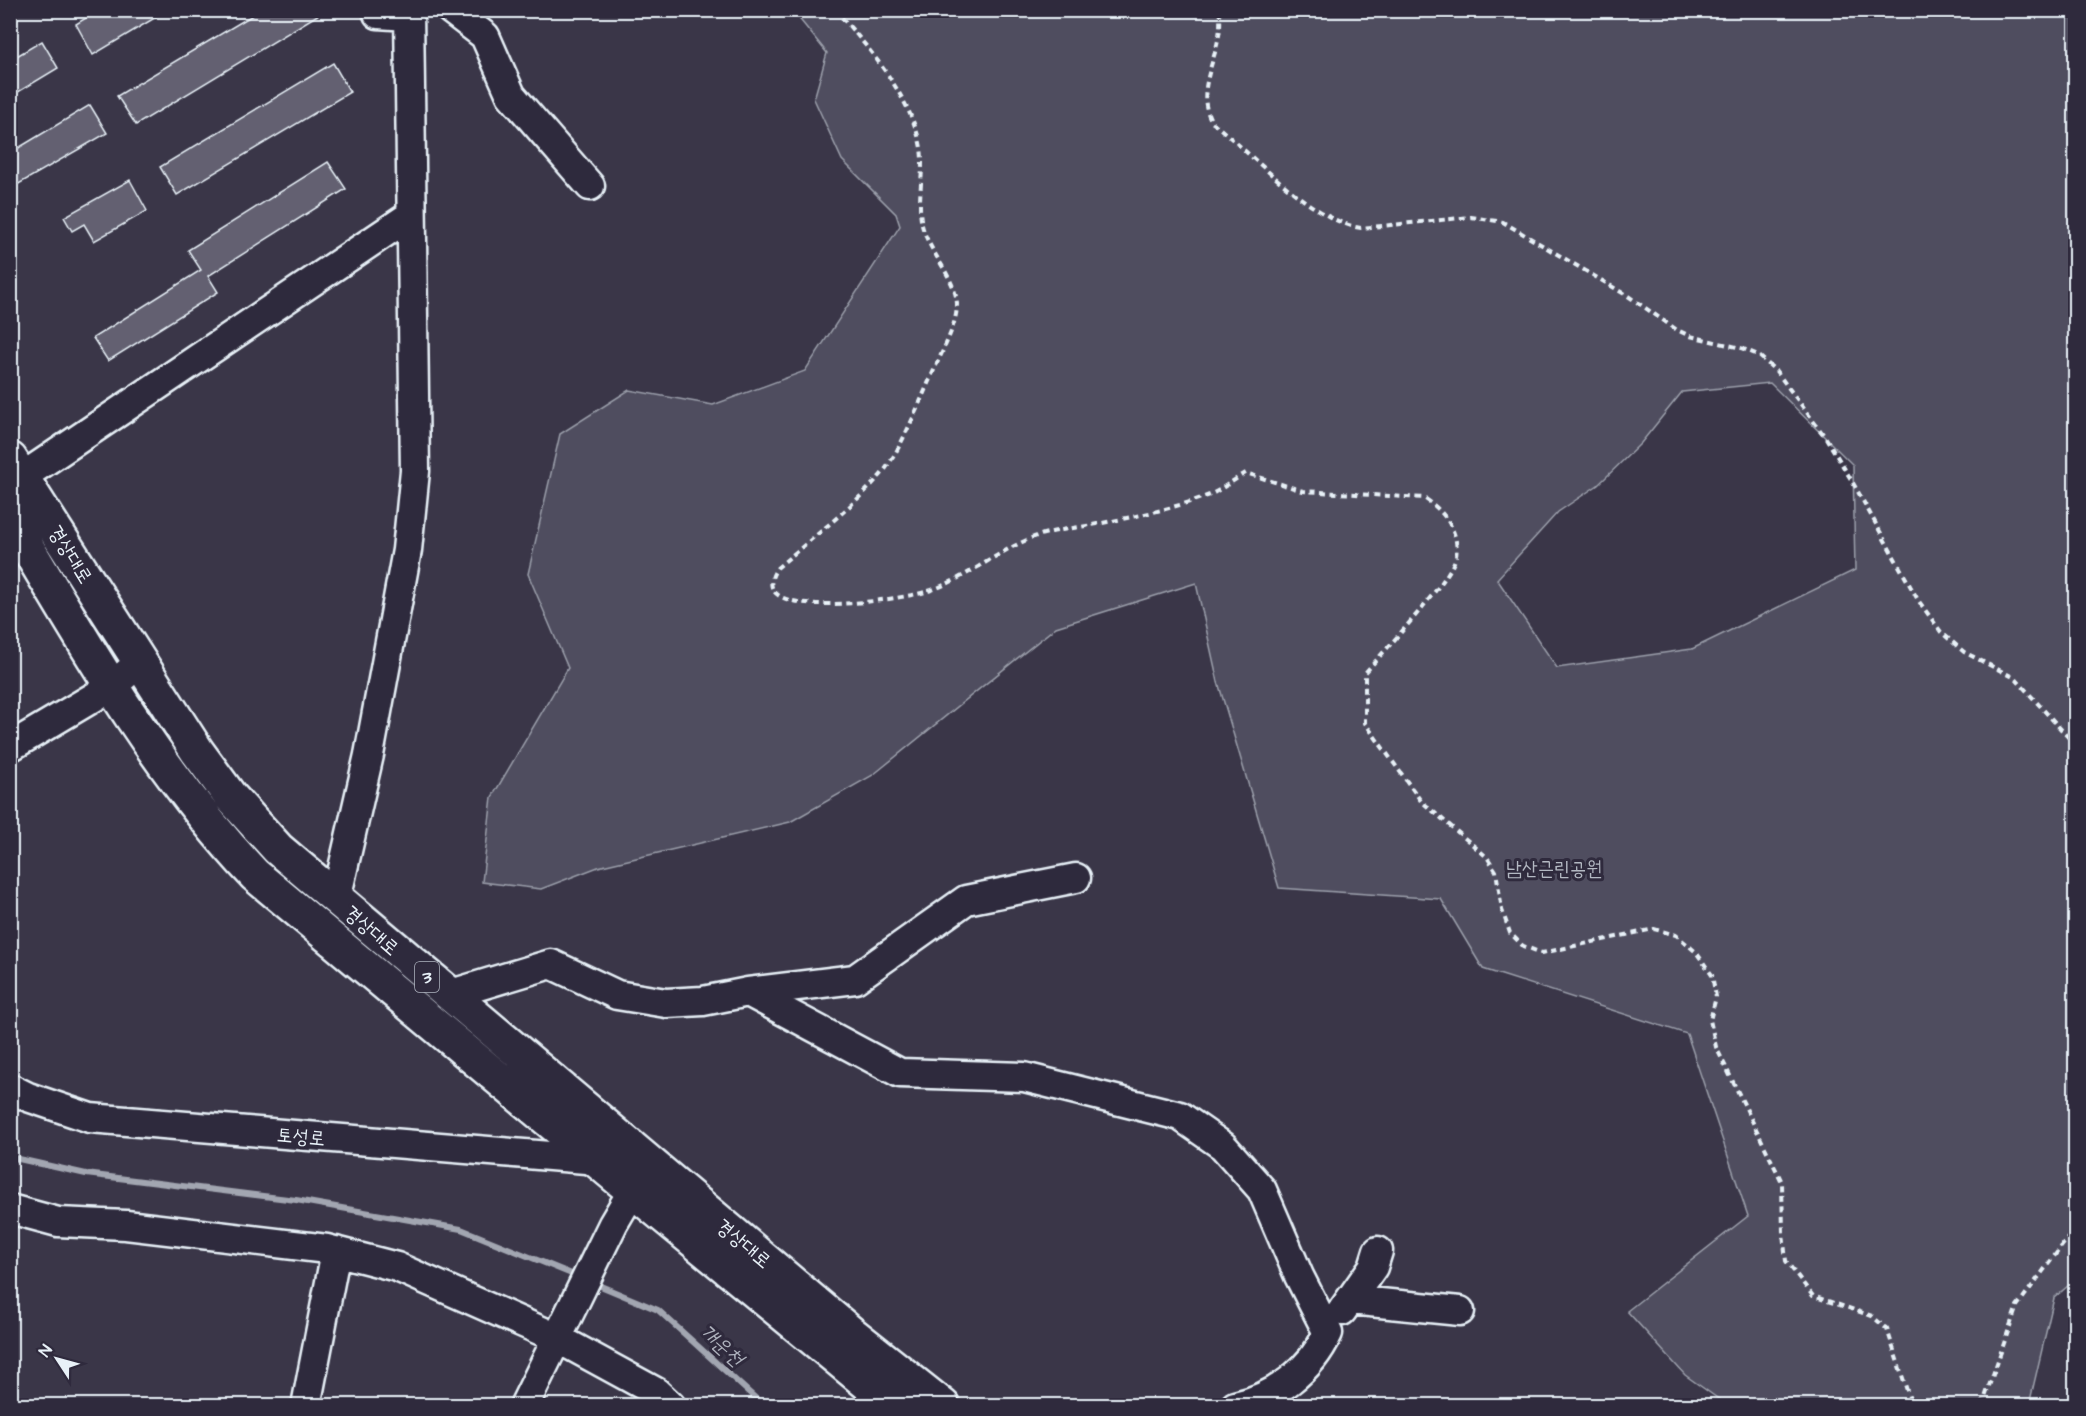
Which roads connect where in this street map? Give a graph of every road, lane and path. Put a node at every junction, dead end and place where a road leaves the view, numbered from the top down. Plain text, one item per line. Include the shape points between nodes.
1 (451, 10) edge
2 (835, 10) edge
3 (1219, 10) edge
4 (408, 13) edge
5 (378, 14) dead end
6 (590, 186) dead end
7 (411, 215) junction
8 (16, 468) edge
9 (10, 518) edge
10 (139, 663) junction
11 (111, 687) junction
12 (2076, 746) edge
13 (10, 747) edge
14 (1076, 878) dead end
15 (336, 899) junction
16 (748, 993) junction
17 (448, 995) junction
18 (10, 1088) edge
19 (598, 1160) junction
20 (641, 1177) junction
21 (10, 1209) edge
22 (2076, 1227) edge
23 (336, 1251) junction
24 (1378, 1251) dead end
25 (1350, 1300) junction
26 (1460, 1311) dead end
27 (1326, 1327) junction
28 (559, 1331) junction
29 (1283, 1397) edge
30 (306, 1406) edge
31 (524, 1406) edge
32 (671, 1406) edge
33 (895, 1406) edge
34 (943, 1406) edge
35 (1235, 1406) edge
36 (1912, 1406) edge
37 (1982, 1406) edge

1 - 6 street via 485,36 511,95
2 - 36 path via 884,71 909,112 921,145 921,224 957,303 951,331 918,407 881,476 777,568 771,577 773,590 782,600 797,604 881,600 926,592 1035,537 1208,496 1246,473 1303,491 1424,498 1434,504 1444,513 1454,533 1456,556 1439,586 1365,673 1365,723 1421,801 1487,857 1496,871 1510,933 1523,946 1542,953 1654,929 1676,935 1696,952 1712,975 1716,997 1710,1020 1716,1047 1782,1182 1786,1261 1813,1296 1872,1316 1887,1329
3 - 12 path via 1220,38 1207,76 1206,112 1212,122 1331,219 1361,228 1471,217 1503,222 1628,296 1677,330 1741,348 1767,362 1826,438 1918,600 1941,632 1964,652 2015,678
4 - 5 street
4 - 7 street
7 - 8 street
7 - 15 street via 414,471 407,550 369,755
8 - 10 main road, 경상대로 / 3
9 - 11 main road, 경상대로 / 3
10 - 11 street
10 - 15 main road, 경상대로 / 3 via 197,752 252,823
11 - 13 street
11 - 19 main road, 경상대로 / 3 via 174,780 255,875
14 - 16 street via 966,900 855,979
15 - 17 main road, 경상대로 / 3
16 - 17 street via 666,1003 617,995 551,964
16 - 27 street via 900,1073 1024,1077 1180,1116 1223,1146 1262,1190
17 - 20 main road, 경상대로 / 3
18 - 19 street, 토성로 via 90,1118
19 - 20 main road, 경상대로 / 3
20 - 28 street
20 - 33 main road, 경상대로 / 3
20 - 34 main road, 경상대로 / 3
21 - 23 street via 58,1221 126,1225
22 - 37 path via 2017,1306
23 - 28 street via 397,1267
23 - 30 street
24 - 25 street via 1373,1268
25 - 26 street
25 - 27 street
27 - 29 street via 1328,1333 1315,1357
28 - 31 street
28 - 32 street via 656,1392
29 - 35 street

